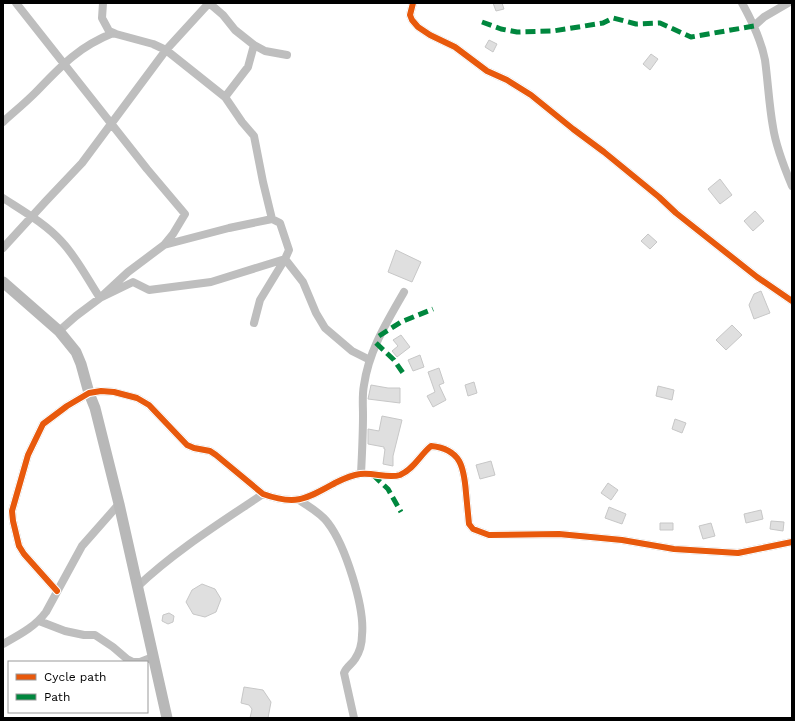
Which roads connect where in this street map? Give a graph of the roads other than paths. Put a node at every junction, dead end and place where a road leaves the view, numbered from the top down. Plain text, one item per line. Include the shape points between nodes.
1 (16, 3) edge
2 (103, 3) edge
3 (209, 3) edge
4 (413, 3) edge
5 (742, 3) edge
6 (788, 3) edge
7 (754, 26) junction
8 (113, 33) junction
9 (254, 45) junction
10 (166, 50) junction
11 (287, 55) dead end
12 (63, 63) junction
13 (225, 97) junction
14 (3, 122) edge
15 (111, 124) junction
16 (792, 186) edge
17 (3, 198) edge
18 (31, 217) junction
19 (272, 218) junction
20 (164, 245) junction
21 (3, 248) edge
22 (285, 259) junction
23 (3, 282) edge
24 (404, 292) dead end
25 (100, 298) junction
26 (792, 300) edge
27 (254, 323) dead end
28 (59, 331) junction
29 (370, 360) junction
30 (89, 393) junction
31 (361, 474) junction
32 (263, 494) junction
33 (299, 500) junction
34 (119, 504) junction
35 (792, 542) edge
36 (137, 587) junction
37 (57, 591) junction
38 (39, 621) junction
39 (3, 644) edge
40 (153, 657) junction
41 (131, 661) edge
42 (143, 661) edge
43 (167, 718) edge
44 (354, 718) edge

1 - 12 street
2 - 8 street via 102,18 105,27
3 - 9 street
3 - 10 street
4 - 26 street via 410,15 418,27 455,47 487,71 508,80 531,95 676,213
5 - 7 street
6 - 7 street
7 - 16 street via 765,59 768,100 777,145
8 - 10 street
8 - 12 street via 93,41
9 - 11 street via 265,51
9 - 13 street via 248,67
10 - 13 street
10 - 15 street
12 - 14 street
12 - 15 street
13 - 19 street via 254,136
15 - 18 street via 82,163
15 - 20 street via 185,214
17 - 18 street
18 - 21 street
18 - 25 street via 62,242
19 - 20 street
19 - 22 street via 280,223 289,250
20 - 25 street via 128,272
22 - 25 street via 211,282 149,290 133,282
22 - 27 street via 260,300
22 - 29 street via 303,282 325,328 352,351
23 - 28 street
24 - 29 street via 379,336
25 - 28 street
28 - 30 street via 78,357
29 - 31 street via 364,385
30 - 32 street via 114,392 137,398 149,405 187,445 210,451
30 - 34 street
30 - 37 street via 43,424 28,455 12,511 19,546
31 - 33 street via 349,476 312,496
31 - 35 street via 400,475 414,466 431,446 448,450 461,464 465,474 469,524 473,529 489,535 558,534 622,540 674,549 738,553
32 - 33 street
32 - 36 street via 167,561
33 - 44 street via 328,523 341,548 359,601 362,636 355,660 344,673
34 - 36 street
34 - 37 street via 82,546
36 - 40 street
37 - 38 street
38 - 39 street
38 - 41 street via 65,631 95,635
40 - 42 street
40 - 43 street

